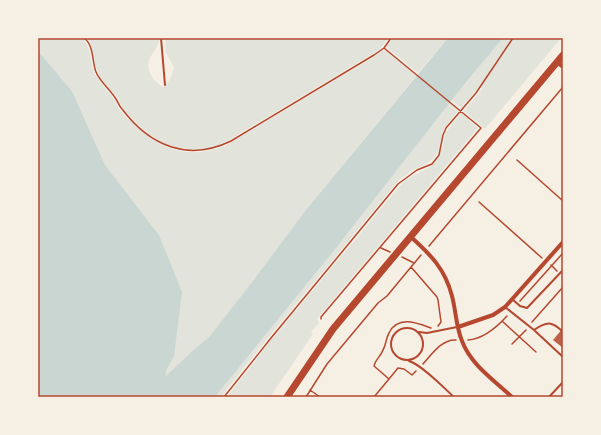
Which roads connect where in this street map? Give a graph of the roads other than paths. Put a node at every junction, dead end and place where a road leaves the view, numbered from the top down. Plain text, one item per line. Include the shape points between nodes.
1 (161, 38) edge
2 (563, 54) edge
3 (557, 62) junction
4 (563, 67) edge
5 (165, 85) dead end
6 (411, 237) junction
7 (563, 242) edge
8 (563, 270) edge
9 (512, 299) junction
10 (505, 307) junction
11 (458, 327) junction
12 (534, 330) junction
13 (419, 332) junction
14 (563, 332) edge
15 (424, 344) junction
16 (428, 348) dead end
17 (563, 357) edge
18 (408, 360) junction
19 (563, 382) edge
20 (287, 397) edge
21 (454, 397) edge
22 (512, 397) edge
23 (549, 397) edge

1 - 5 lane
2 - 3 main road
3 - 4 street
3 - 6 main road
6 - 11 street via 432,257 442,272 452,295
6 - 20 main road via 333,329
7 - 9 street
8 - 9 lane via 527,308
9 - 10 street
10 - 11 street via 493,316
10 - 12 lane
11 - 13 lane via 427,333
11 - 22 street via 470,357
12 - 14 lane via 549,323 556,325
12 - 17 lane
13 - 15 lane
13 - 18 lane via 409,328 403,329 394,335 392,340 396,356
15 - 16 lane
15 - 18 lane via 417,357
18 - 21 lane via 420,367
19 - 23 lane

